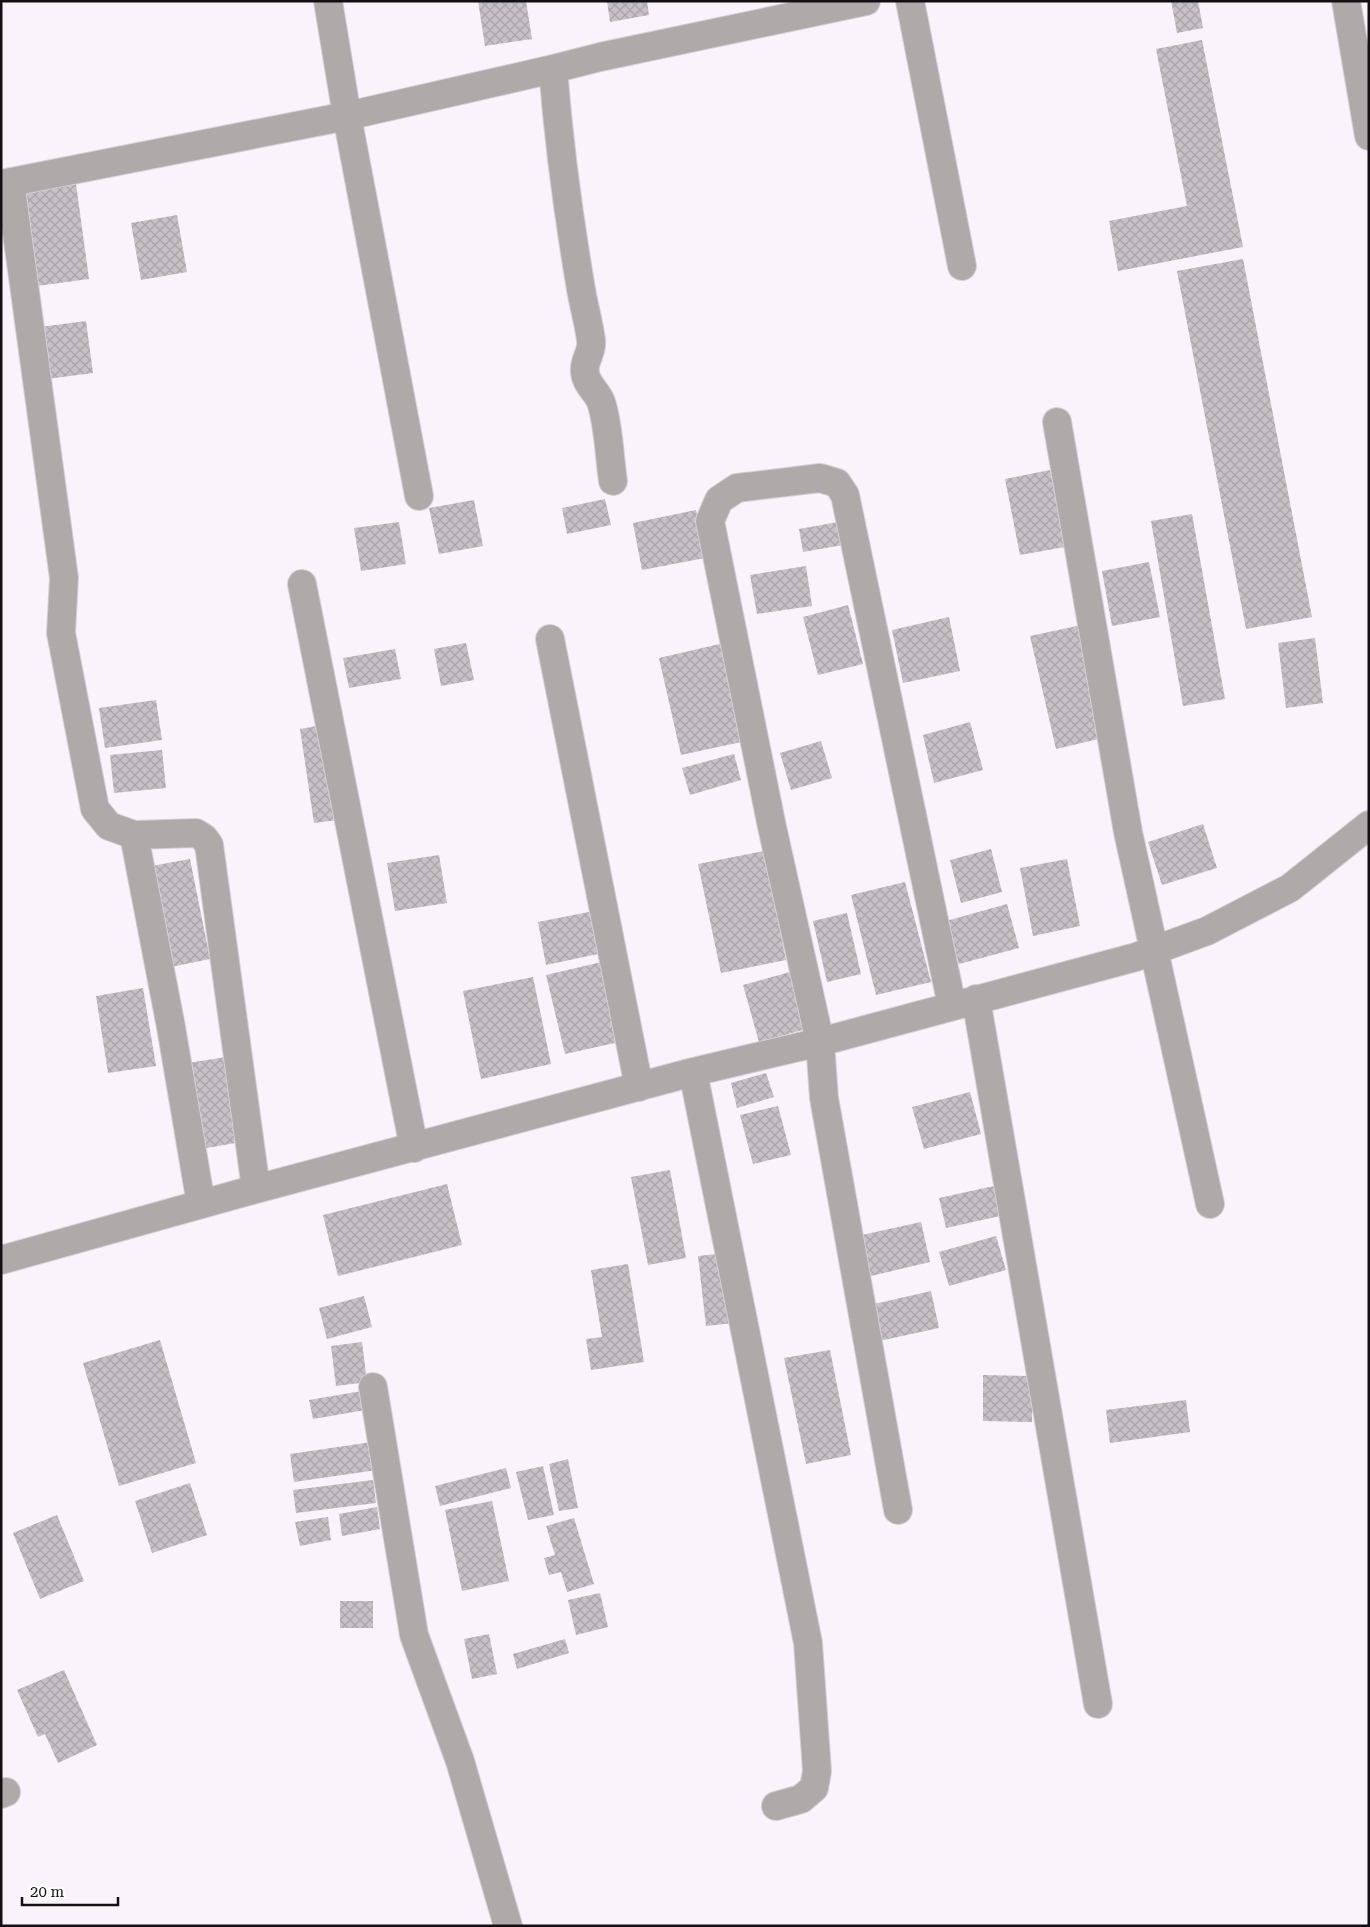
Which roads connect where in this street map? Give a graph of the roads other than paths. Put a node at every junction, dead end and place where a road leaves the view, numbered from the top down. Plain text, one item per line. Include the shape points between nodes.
1 (328, 1) edge
2 (866, 1) edge
3 (910, 1) edge
4 (1346, 1) edge
5 (553, 69) junction
6 (347, 116) junction
7 (1369, 136) edge
8 (6, 183) edge
9 (962, 266) dead end
10 (1057, 422) dead end
11 (613, 481) dead end
12 (419, 496) dead end
13 (302, 584) dead end
14 (550, 639) dead end
15 (1369, 825) edge
16 (134, 835) junction
17 (1154, 951) junction
18 (964, 1002) junction
19 (820, 1042) junction
20 (692, 1072) junction
21 (639, 1087) junction
22 (414, 1148) junction
23 (256, 1190) junction
24 (201, 1204) junction
25 (1210, 1204) dead end
26 (1, 1260) edge
27 (373, 1387) dead end
28 (898, 1510) dead end
29 (1098, 1704) dead end
30 (776, 1806) dead end
31 (508, 1926) edge

1 - 6 street
2 - 5 street
3 - 9 street
4 - 7 street
5 - 6 street
5 - 11 street via 567,192 592,342 584,366 585,375 601,402
6 - 8 street
6 - 12 street
8 - 16 street via 64,578 61,633 95,809 110,826
10 - 17 street via 1128,832
13 - 22 street
14 - 21 street
15 - 17 street via 1290,888 1207,931
16 - 23 street via 196,833 209,845
16 - 24 street via 172,1027
17 - 18 street
17 - 25 street
18 - 19 street
18 - 19 street via 845,494 837,483 820,478 737,488 718,500 710,521 772,827
18 - 29 street
19 - 20 street
19 - 28 street via 824,1098
20 - 21 street
20 - 30 street via 808,1643 817,1770 814,1788 802,1800
21 - 22 street
22 - 23 street
23 - 24 street
24 - 26 street
27 - 31 street via 414,1635 460,1761

